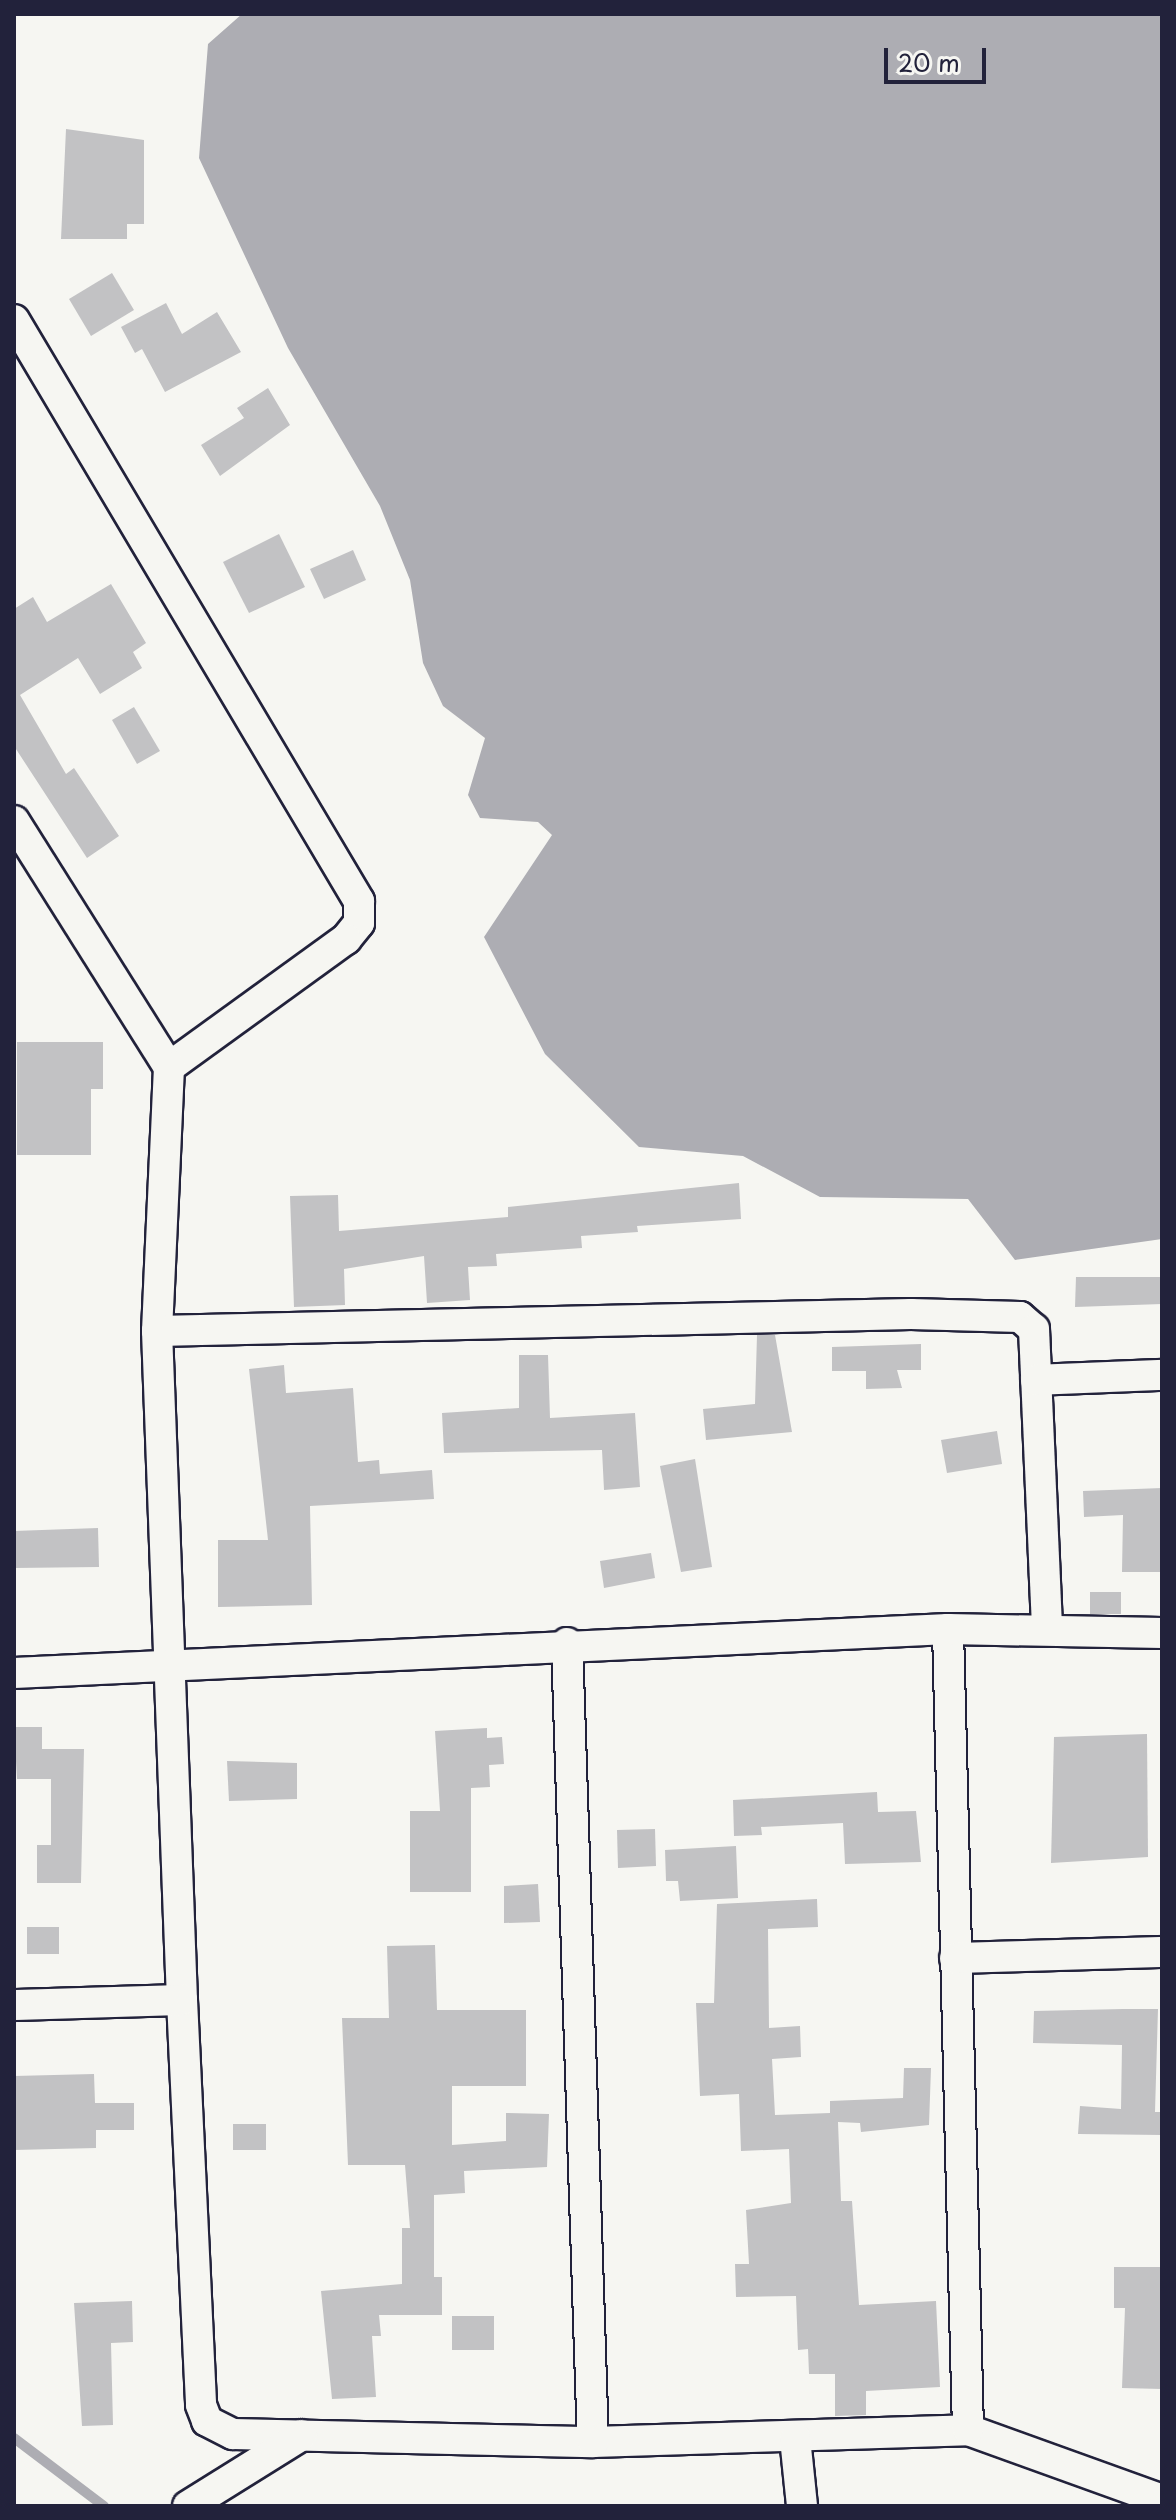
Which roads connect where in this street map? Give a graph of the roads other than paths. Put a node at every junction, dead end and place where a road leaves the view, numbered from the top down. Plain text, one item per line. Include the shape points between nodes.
1 (14, 320) edge
2 (14, 821) edge
3 (169, 1067) junction
4 (157, 1331) junction
5 (1162, 1375) edge
6 (1036, 1380) junction
7 (1047, 1627) junction
8 (948, 1629) junction
9 (1162, 1633) edge
10 (567, 1643) junction
11 (171, 1669) junction
12 (14, 1673) edge
13 (1162, 1952) edge
14 (955, 1958) junction
15 (182, 2000) junction
16 (14, 2005) edge
17 (968, 2430) junction
18 (302, 2435) junction
19 (795, 2438) junction
20 (593, 2442) junction
21 (1162, 2500) edge
22 (188, 2506) edge
23 (802, 2506) edge

1 - 3 street via 359,901 359,923 346,939
2 - 3 street
3 - 4 street
4 - 6 street via 1008,1314 1034,1329
4 - 11 street
5 - 6 street
6 - 7 street
7 - 8 street
7 - 9 street
8 - 10 street
8 - 14 street
10 - 11 street
10 - 20 street
11 - 12 street
11 - 15 street
13 - 14 street
14 - 17 street
15 - 16 street
15 - 18 street via 201,2405 218,2431
17 - 19 street
17 - 21 street
18 - 20 street
18 - 22 street
19 - 20 street
19 - 23 street

